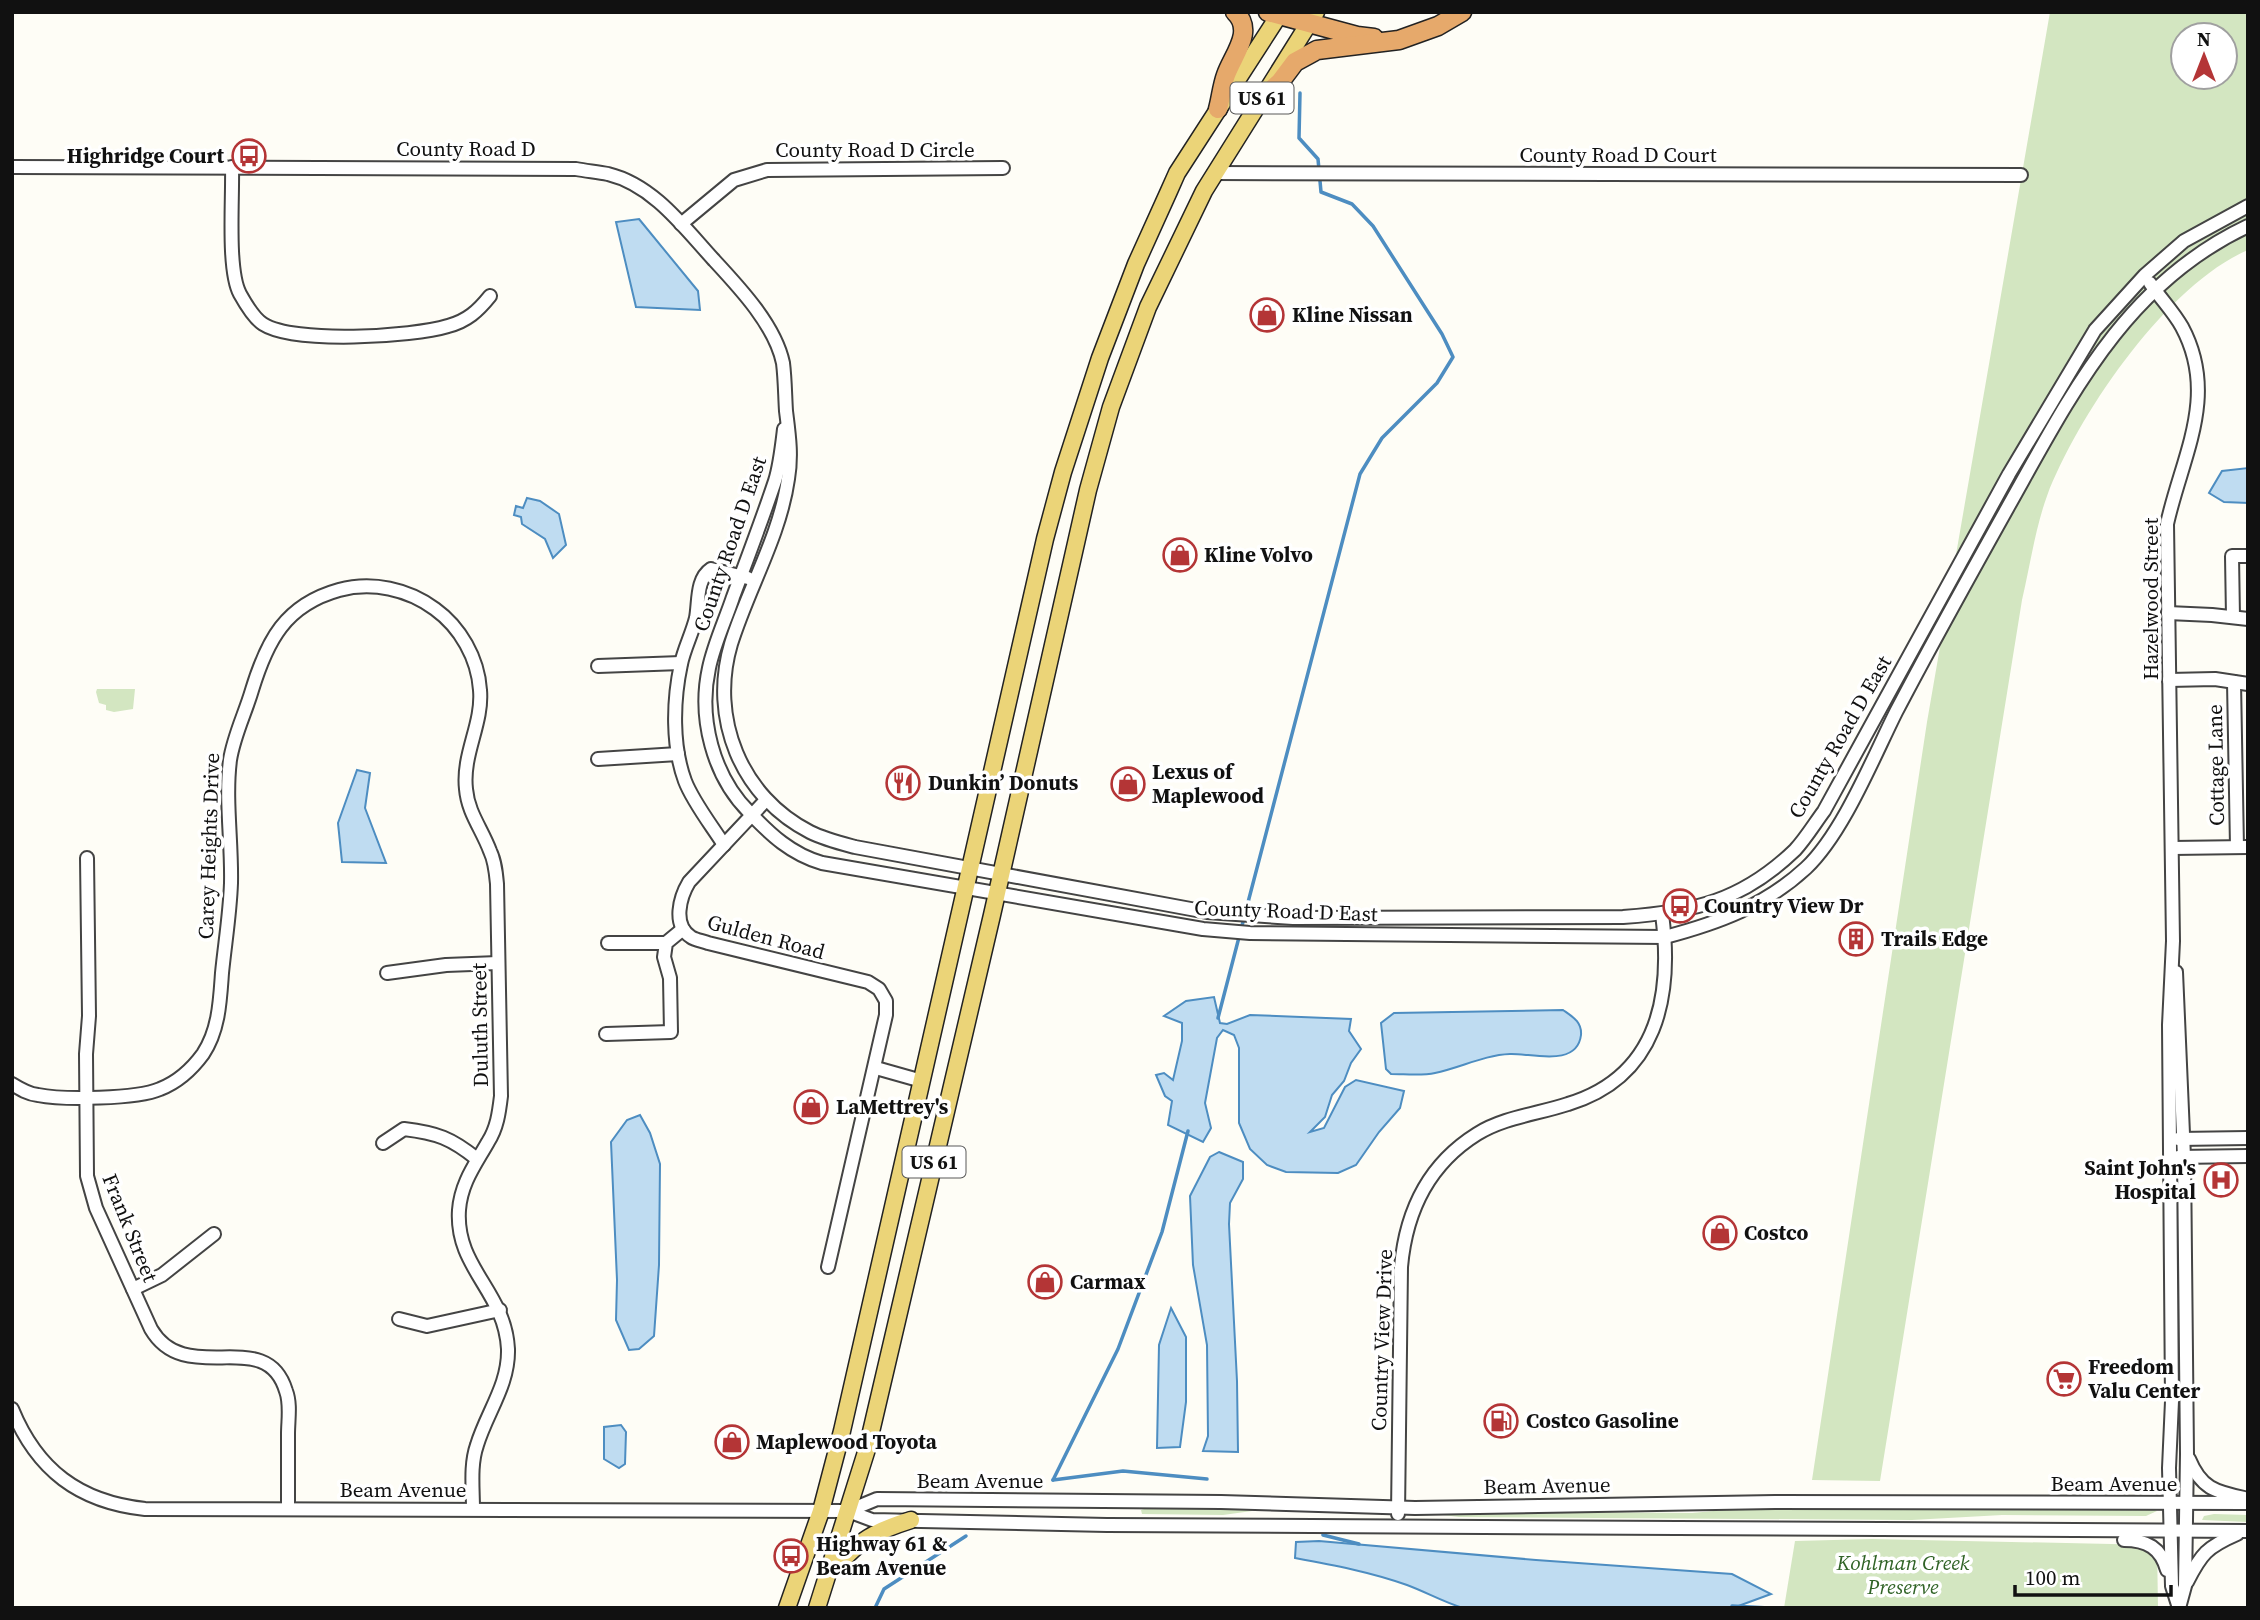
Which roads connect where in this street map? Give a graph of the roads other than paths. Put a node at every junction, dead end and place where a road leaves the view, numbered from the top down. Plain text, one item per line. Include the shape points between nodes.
1 (1235, 12) edge
2 (1462, 12) edge
3 (1276, 14) edge
4 (1312, 18) edge
5 (1399, 40) junction
6 (1261, 99) junction
7 (1218, 109) junction
8 (12, 166) edge
9 (232, 167) junction
10 (1003, 168) dead end
11 (1214, 173) junction
12 (2021, 175) dead end
13 (2248, 206) edge
14 (681, 224) junction
15 (2248, 226) edge
16 (2145, 275) junction
17 (2154, 290) junction
18 (490, 296) dead end
19 (786, 411) junction
20 (2248, 556) edge
21 (741, 576) junction
22 (755, 580) junction
23 (368, 586) joint
24 (2168, 613) junction
25 (2233, 617) junction
26 (2248, 619) edge
27 (681, 663) junction
28 (598, 666) dead end
29 (2169, 680) junction
30 (2234, 682) junction
31 (2248, 684) edge
32 (678, 754) junction
33 (598, 759) dead end
34 (766, 800) junction
35 (752, 815) junction
36 (724, 845) junction
37 (2242, 847) edge
38 (2172, 848) junction
39 (87, 858) dead end
40 (970, 868) junction
41 (1002, 874) junction
42 (965, 889) junction
43 (997, 895) junction
44 (1662, 914) junction
45 (683, 929) junction
46 (1665, 937) junction
47 (2173, 941) junction
48 (608, 943) dead end
49 (666, 943) junction
50 (498, 962) junction
51 (387, 973) dead end
52 (606, 1034) dead end
53 (876, 1068) junction
54 (922, 1081) junction
55 (12, 1084) edge
56 (86, 1096) junction
57 (2248, 1138) edge
58 (2184, 1139) junction
59 (2170, 1140) junction
60 (383, 1143) dead end
61 (2248, 1156) edge
62 (2170, 1157) junction
63 (2185, 1157) junction
64 (477, 1159) junction
65 (214, 1234) dead end
66 (828, 1267) dead end
67 (133, 1289) junction
68 (500, 1310) junction
69 (399, 1319) dead end
70 (12, 1409) edge
71 (2187, 1454) junction
72 (2248, 1501) edge
73 (2170, 1503) junction
74 (2186, 1503) junction
75 (1398, 1507) junction
76 (288, 1509) junction
77 (473, 1509) junction
78 (821, 1511) junction
79 (848, 1511) junction
80 (911, 1520) junction
81 (1398, 1526) junction
82 (2027, 1531) junction
83 (2185, 1531) junction
84 (2246, 1531) edge
85 (2170, 1532) junction
86 (830, 1574) junction
87 (2178, 1586) junction
88 (787, 1608) edge
89 (817, 1608) edge
90 (2179, 1608) edge

1 - 7 highway via 1243,24 1242,40 1225,76
2 - 5 highway
3 - 4 highway
3 - 7 main road, US 61
4 - 5 highway via 1357,36
4 - 6 main road, US 61
5 - 6 highway via 1317,50 1295,62
6 - 11 main road, US 61
7 - 40 main road, US 61 via 1168,191 1122,299 1082,412 1045,539
8 - 9 street, County Road D
9 - 14 street, County Road D via 576,169 610,174 638,186
9 - 18 street via 233,267 240,293 262,324 290,333 401,334 448,326 475,314
10 - 14 street, County Road D Circle via 766,170 734,180
11 - 12 street, County Road D Court
11 - 41 main road, US 61 via 1148,307 1108,417
13 - 16 street, County Road D East via 2184,241
14 - 19 street, County Road D via 764,320 782,362
15 - 17 street, County Road D East via 2224,238
16 - 17 street, Hazelwood Street
16 - 44 street, County Road D East via 2095,330 2009,474 1824,811 1796,848 1741,891 1706,905
17 - 24 street, Hazelwood Street via 2183,329 2198,388 2196,427 2167,524
17 - 46 street, County Road D East via 2094,359 2060,415 1934,639 1840,822 1808,866 1776,894 1750,908
19 - 21 street, County Road D East via 776,479
19 - 22 street, County Road D East via 791,446 788,480
20 - 25 street via 2232,556
21 - 22 street
21 - 27 street via 710,569 705,572
21 - 35 street, County Road D East via 709,669 707,722 720,772 735,799
22 - 34 street, County Road D East via 731,646 723,689 735,753
23 - 50 street, Duluth Street via 405,593 435,608 458,632 473,658 481,706 466,788 495,868
23 - 56 street, Carey Heights Drive via 330,593 289,617 267,645 234,740 230,884 219,1010 211,1040 185,1074 158,1090 141,1095
24 - 25 street
24 - 29 street, Hazelwood Street
25 - 26 street
27 - 28 street
27 - 32 street via 675,705
29 - 30 street, Cottage Lane
29 - 38 street, Hazelwood Street
30 - 31 street, Cottage Lane
30 - 37 street, Cottage Lane
32 - 33 street
32 - 36 street via 685,782
34 - 35 street, Gulden Road
34 - 40 street, County Road D East via 811,833 855,847
35 - 36 street, Gulden Road
35 - 42 street, County Road D East via 777,841 808,859
36 - 45 street, Gulden Road via 681,896
37 - 38 street, Cottage Lane
38 - 47 street, Hazelwood Street
39 - 56 street, Frank Street
40 - 41 street, County Road D East
40 - 42 main road, US 61
41 - 43 main road, US 61
41 - 44 street, County Road D East via 1186,909 1267,917
42 - 43 street, County Road D East
42 - 54 main road, US 61
43 - 46 street, County Road D East via 1250,933
43 - 79 main road, US 61 via 867,1449
44 - 46 street, Country View Drive
45 - 49 street
45 - 53 street, Gulden Road via 708,943 868,982 879,989 886,1001 886,1015
46 - 75 street, Country View Drive via 1656,1028 1620,1076 1588,1097 1509,1119 1479,1133 1445,1159 1419,1195 1403,1242 1401,1267
47 - 58 street, Hazelwood Street
47 - 59 street, Hazelwood Street
48 - 49 street
49 - 52 street via 671,1032
50 - 51 street
50 - 64 street, Duluth Street via 499,1113
53 - 54 street
53 - 66 street, Gulden Road
54 - 78 main road, US 61
55 - 56 street, Carey Heights Drive via 35,1095
56 - 67 street, Frank Street via 90,1193
57 - 58 street
58 - 59 street
58 - 63 street, Hazelwood Street
59 - 62 street, Hazelwood Street
60 - 64 street via 404,1129 428,1132 452,1139
61 - 63 street
62 - 63 street
62 - 73 street, Hazelwood Street
63 - 71 street, Hazelwood Street
64 - 68 street, Duluth Street via 461,1195 459,1225 466,1254
65 - 67 street via 162,1275
67 - 76 street, Frank Street via 157,1339 174,1353 249,1358 268,1365 283,1382 289,1404
68 - 69 street via 427,1326
68 - 77 street, Duluth Street via 506,1332 506,1370 474,1454
70 - 76 street, Beam Avenue via 41,1460 70,1485 107,1503 145,1509
71 - 72 street via 2204,1485
71 - 74 street, Hazelwood Street
72 - 74 street, Beam Avenue
73 - 74 street, Beam Avenue
73 - 75 street, Beam Avenue
73 - 85 street, Hazelwood Street
74 - 83 street, Hazelwood Street
75 - 79 street, Beam Avenue via 877,1499
75 - 81 street, Country View Drive
76 - 77 street, Beam Avenue
77 - 78 street, Beam Avenue
78 - 79 street, Beam Avenue
78 - 88 main road, US 61
79 - 80 street, Beam Avenue via 872,1520
79 - 86 main road, US 61
80 - 81 street, Beam Avenue
80 - 86 main road via 867,1536
81 - 82 street, Beam Avenue
82 - 85 street, Beam Avenue
82 - 87 street via 2059,1539 2140,1540 2164,1559
83 - 84 street, Beam Avenue
83 - 85 street, Beam Avenue
83 - 87 street, Hazelwood Street
84 - 87 street via 2206,1551
85 - 87 street, Hazelwood Street
86 - 89 main road, US 61
87 - 90 street, Hazelwood Street

